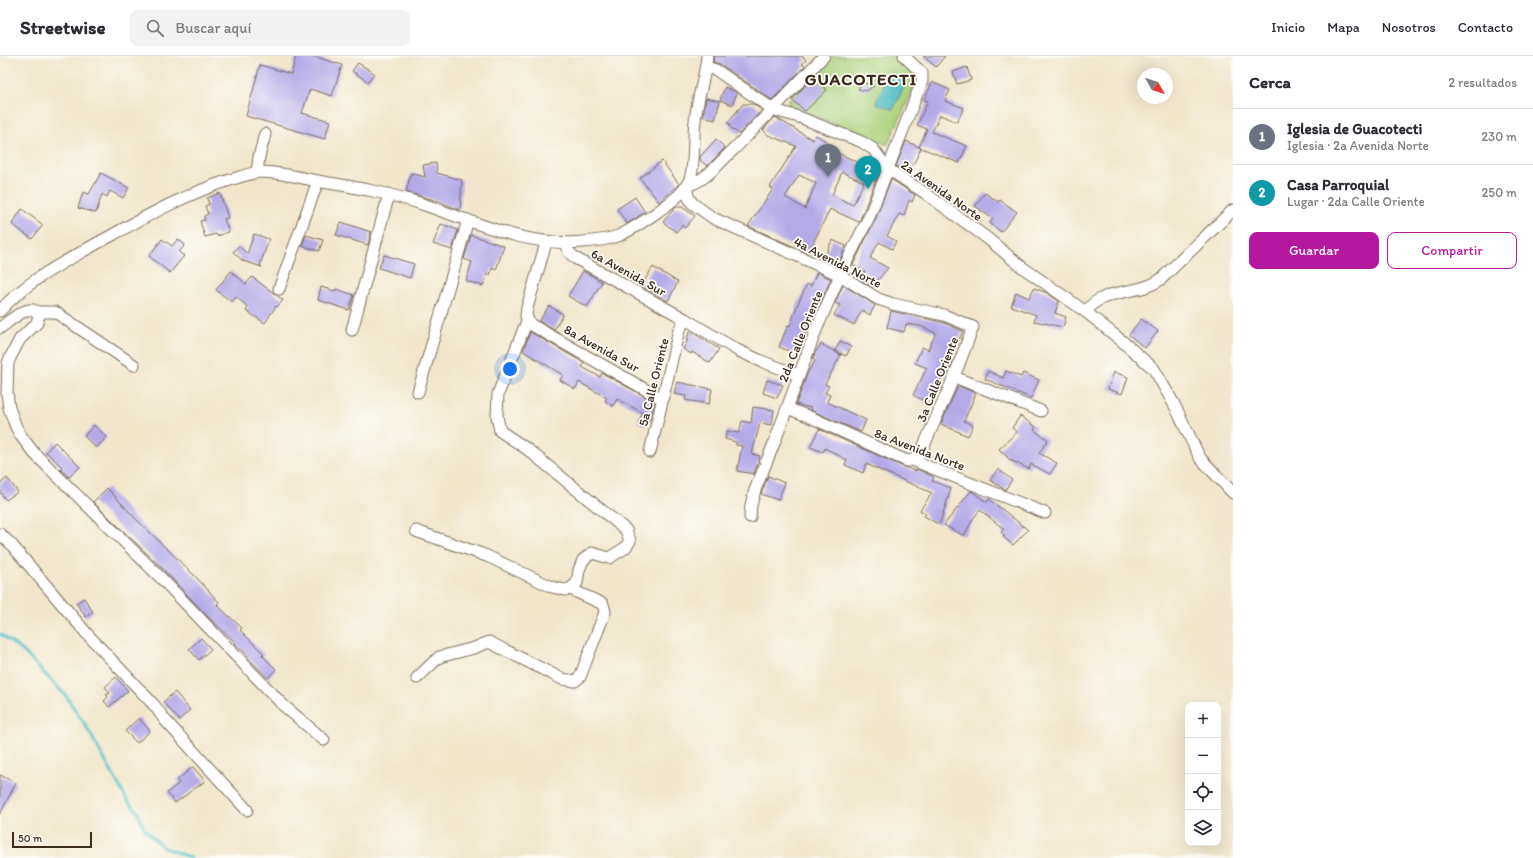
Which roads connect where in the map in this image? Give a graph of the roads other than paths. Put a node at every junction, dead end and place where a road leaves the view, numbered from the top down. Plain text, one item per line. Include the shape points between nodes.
1 (824, 56) edge
2 (904, 56) edge
3 (706, 62) edge
4 (774, 110) junction
5 (265, 134) dead end
6 (888, 169) junction
7 (257, 172) junction
8 (318, 181) junction
9 (686, 186) junction
10 (389, 194) junction
11 (1233, 210) edge
12 (468, 220) junction
13 (546, 242) junction
14 (566, 244) junction
15 (840, 275) junction
16 (279, 289) dead end
17 (0, 311) edge
18 (37, 312) junction
19 (1086, 312) junction
20 (685, 319) junction
21 (528, 320) junction
22 (972, 327) joint
23 (0, 328) edge
24 (352, 330) dead end
25 (134, 365) dead end
26 (798, 376) junction
27 (954, 376) junction
28 (418, 392) dead end
29 (664, 397) junction
30 (787, 408) junction
31 (1041, 411) dead end
32 (650, 452) dead end
33 (912, 460) junction
34 (1233, 493) edge
35 (1045, 513) dead end
36 (750, 517) dead end
37 (416, 531) dead end
38 (0, 534) edge
39 (570, 589) junction
40 (417, 678) dead end
41 (324, 740) dead end
42 (247, 810) dead end

1 - 4 street
2 - 6 street, 2da Calle Oriente via 922,73 922,81
3 - 4 street, 2a Avenida Norte
3 - 9 street via 697,100 691,177
4 - 6 street, 2a Avenida Norte via 862,142 873,149
4 - 9 street via 704,177
5 - 7 street
6 - 15 street, 2da Calle Oriente via 870,214
6 - 19 street, 2a Avenida Norte via 925,193
7 - 8 street
7 - 17 street via 193,193 114,234 44,275
8 - 10 street
8 - 16 street
9 - 14 street via 680,194 655,213 618,236 606,240
9 - 15 street, 4a Avenida Norte via 692,203 713,218
10 - 12 street
10 - 24 street
11 - 19 street via 1160,280 1146,287 1103,298
12 - 13 street via 507,234
12 - 28 street
13 - 14 street
13 - 21 street via 527,308
14 - 20 street, 6a Avenida Sur via 575,258
15 - 22 street, 4a Avenida Norte via 893,304 944,315
15 - 26 street, 2da Calle Oriente
18 - 23 street via 24,312
18 - 25 street via 55,312
18 - 41 street via 39,320 20,339 8,363 9,408 21,436 34,453 161,578 274,696
19 - 34 street, 2a Avenida Norte via 1154,369 1200,458
20 - 26 street, 6a Avenida Sur via 737,350
20 - 29 street, 5a Calle Oriente via 679,330
21 - 29 street, 8a Avenida Sur via 535,328 657,396
21 - 39 street via 498,394 497,416 500,431 527,449 626,530 630,541 609,558 592,553 583,560 576,583
22 - 27 street, 3a Calle Oriente
26 - 30 street, 2da Calle Oriente
27 - 31 street
27 - 33 street, 3a Calle Oriente via 923,448 917,458
29 - 32 street, 5a Calle Oriente
30 - 33 street, 8a Avenida Norte via 907,461
30 - 36 street, 2da Calle Oriente via 755,490
33 - 35 street, 8a Avenida Norte
37 - 39 street via 487,556 552,587
38 - 42 street via 10,542 88,635
39 - 40 street via 603,604 605,612 580,677 574,681 562,679 489,642 439,657

